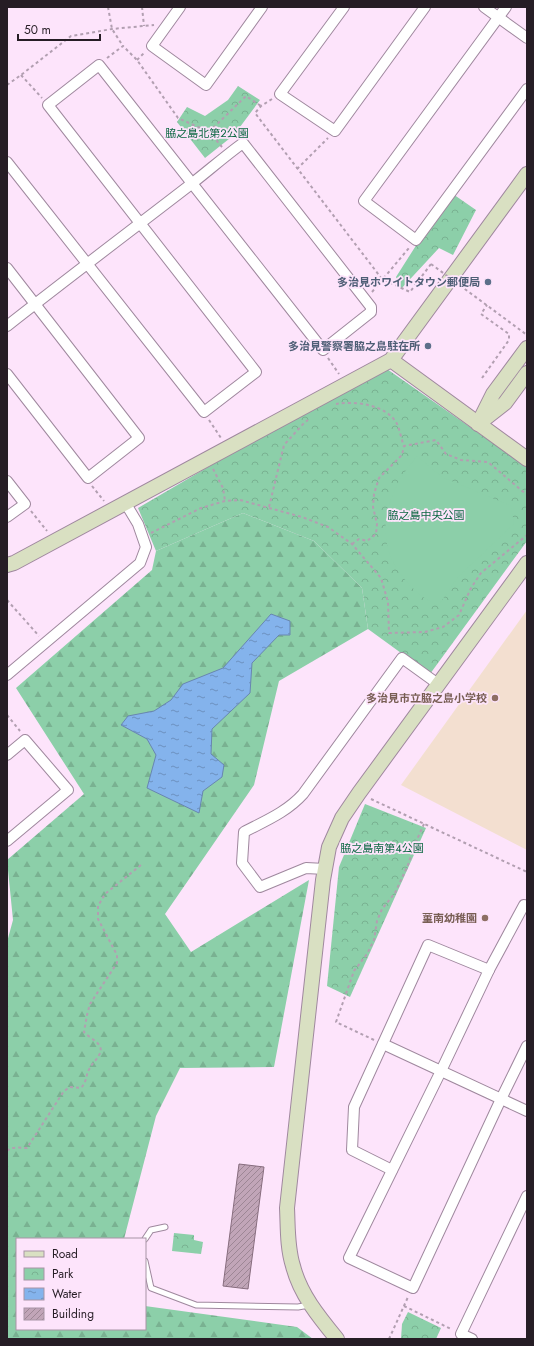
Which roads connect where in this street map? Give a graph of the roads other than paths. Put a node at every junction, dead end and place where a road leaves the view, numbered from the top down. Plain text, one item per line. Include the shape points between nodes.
1 (180, 7) edge
2 (262, 7) edge
3 (344, 7) edge
4 (424, 7) edge
5 (484, 7) edge
6 (506, 7) edge
7 (498, 17) junction
8 (527, 38) edge
9 (527, 88) edge
10 (7, 162) edge
11 (527, 174) edge
12 (192, 184) junction
13 (140, 223) junction
14 (88, 263) junction
15 (7, 268) edge
16 (35, 304) junction
17 (7, 326) edge
18 (527, 348) edge
19 (391, 360) junction
20 (527, 373) edge
21 (7, 374) edge
22 (478, 424) junction
23 (527, 459) edge
24 (7, 481) edge
25 (126, 504) junction
26 (7, 517) edge
27 (527, 563) edge
28 (7, 565) edge
29 (7, 675) edge
30 (438, 684) junction
31 (7, 755) edge
32 (7, 841) edge
33 (325, 869) junction
34 (527, 906) edge
35 (488, 970) junction
36 (383, 1044) junction
37 (527, 1046) edge
38 (441, 1071) junction
39 (501, 1099) junction
40 (527, 1111) edge
41 (392, 1170) junction
42 (527, 1196) edge
43 (165, 1227) dead end
44 (146, 1238) edge
45 (146, 1266) edge
46 (310, 1305) junction
47 (337, 1339) edge
48 (472, 1339) edge

1 - 2 street via 152,46 206,85
3 - 4 street via 280,94 335,131
5 - 7 street
6 - 7 street
7 - 8 street
7 - 9 street via 364,201 416,240
10 - 14 street
11 - 19 street
12 - 12 street via 322,350 371,312 366,299 243,143
12 - 13 street
12 - 13 street via 99,65 48,105
13 - 14 street
13 - 14 street via 256,372 204,412
14 - 16 street
15 - 16 street
16 - 17 street
16 - 21 street via 139,438 88,478
18 - 22 street via 493,394
19 - 22 street
19 - 25 street
20 - 22 street via 505,403
22 - 23 street
24 - 26 street via 25,504
25 - 28 street
25 - 29 street via 138,524 146,547 140,562
27 - 30 street
30 - 33 street via 342,818 329,847
30 - 33 street via 402,658 296,803 244,832 242,863 260,887 306,868
31 - 32 street via 25,740 68,790
33 - 46 street via 287,1208 293,1266
34 - 35 street via 524,904
35 - 36 street via 428,945
35 - 38 street
36 - 38 street
36 - 41 street via 354,1107 352,1150
37 - 39 street
38 - 39 street
38 - 41 street
39 - 40 street
39 - 41 street via 413,1288 350,1258
42 - 48 street via 461,1334
43 - 44 lane via 152,1230
45 - 46 lane via 151,1288 196,1305
46 - 47 street

